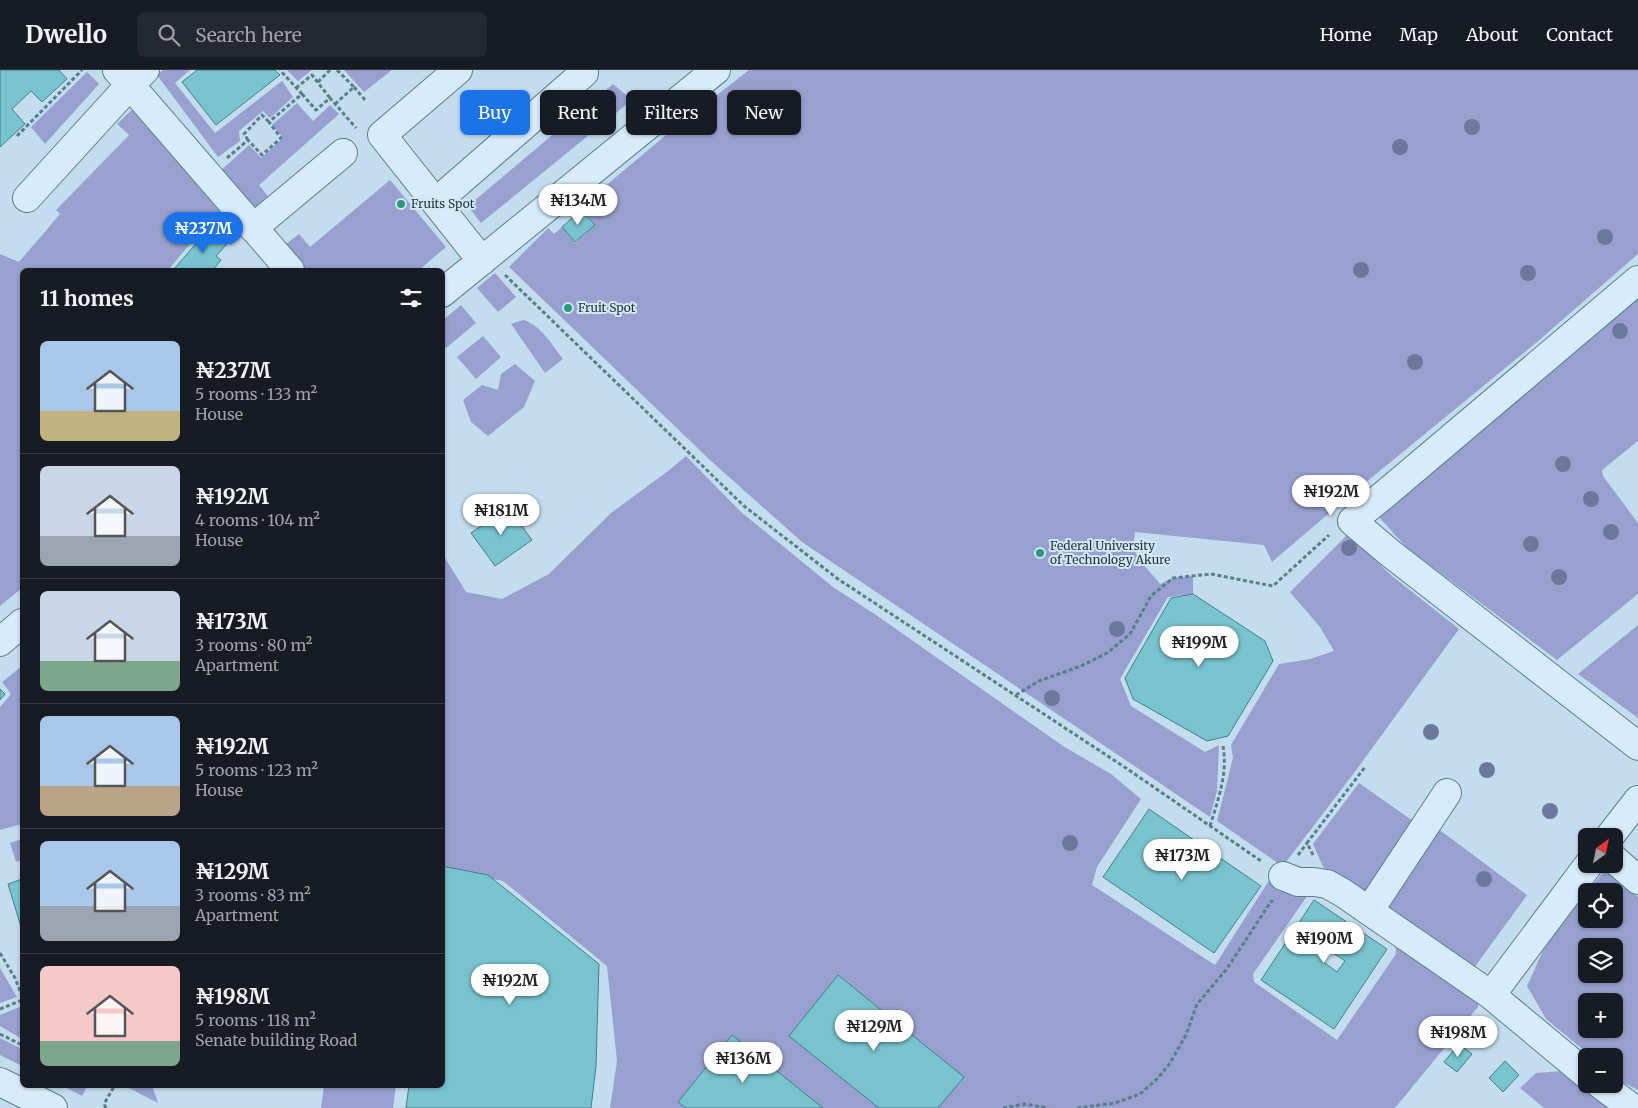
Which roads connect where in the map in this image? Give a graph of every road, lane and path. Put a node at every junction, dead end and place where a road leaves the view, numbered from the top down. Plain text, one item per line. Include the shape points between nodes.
1 (82, 70) edge
2 (280, 70) edge
3 (330, 70) edge
4 (337, 70) edge
5 (458, 70) edge
6 (716, 70) edge
7 (584, 74) dead end
8 (131, 75) edge
9 (318, 82) junction
10 (354, 87) junction
11 (296, 88) junction
12 (330, 98) dead end
13 (366, 102) dead end
14 (335, 104) dead end
15 (269, 122) junction
16 (17, 136) dead end
17 (248, 140) junction
18 (342, 153) dead end
19 (208, 175) junction
20 (27, 198) dead end
21 (436, 202) junction
22 (253, 228) junction
23 (484, 259) junction
24 (288, 268) edge
25 (1638, 280) edge
26 (445, 291) edge
27 (1352, 520) junction
28 (20, 626) edge
29 (0, 642) edge
30 (1016, 695) junction
31 (1224, 746) dead end
32 (1638, 746) edge
33 (1365, 766) dead end
34 (1446, 793) dead end
35 (1638, 800) edge
36 (1210, 826) junction
37 (1616, 828) edge
38 (1623, 867) edge
39 (1582, 873) edge
40 (1291, 879) junction
41 (1638, 880) edge
42 (1327, 884) junction
43 (1369, 910) junction
44 (0, 953) edge
45 (20, 991) edge
46 (1491, 995) junction
47 (20, 1001) edge
48 (0, 1009) edge
49 (0, 1034) edge
50 (20, 1044) edge
51 (1578, 1067) edge
52 (0, 1082) edge
53 (113, 1088) edge
54 (1612, 1093) edge
55 (53, 1108) edge
56 (106, 1108) edge
57 (1004, 1108) edge
58 (1048, 1108) edge
59 (1077, 1108) edge
60 (1632, 1108) edge

1 - 16 path
2 - 11 path
3 - 9 path
4 - 10 path
5 - 21 street via 382,135
6 - 23 street
7 - 21 street
8 - 19 street
8 - 20 street
9 - 11 path via 312,75
9 - 12 path
10 - 13 path
10 - 14 path
11 - 15 path via 302,94
15 - 17 path via 262,115 244,134
15 - 17 path via 281,138 275,144 262,155
17 - 19 path
18 - 22 street
19 - 22 street
21 - 23 street
22 - 24 street
23 - 26 street
23 - 30 path via 744,506 838,580
25 - 27 street
27 - 30 path via 1334,530 1273,586 1211,574 1173,578 1151,596 1130,634 1107,653 1039,681
27 - 32 street via 1384,549
28 - 29 street
30 - 36 path
31 - 36 path via 1226,760
33 - 42 path via 1307,843
34 - 43 street
35 - 37 street
36 - 40 path
38 - 41 street
39 - 46 street
40 - 42 street
40 - 59 path via 1270,903 1226,970 1197,1004 1182,1042 1158,1078 1140,1094 1116,1103
42 - 43 street
43 - 46 street
44 - 45 path
46 - 51 street
47 - 48 path
49 - 50 path
52 - 55 street
53 - 56 path via 104,1104
54 - 60 street
57 - 58 path via 1025,1104

